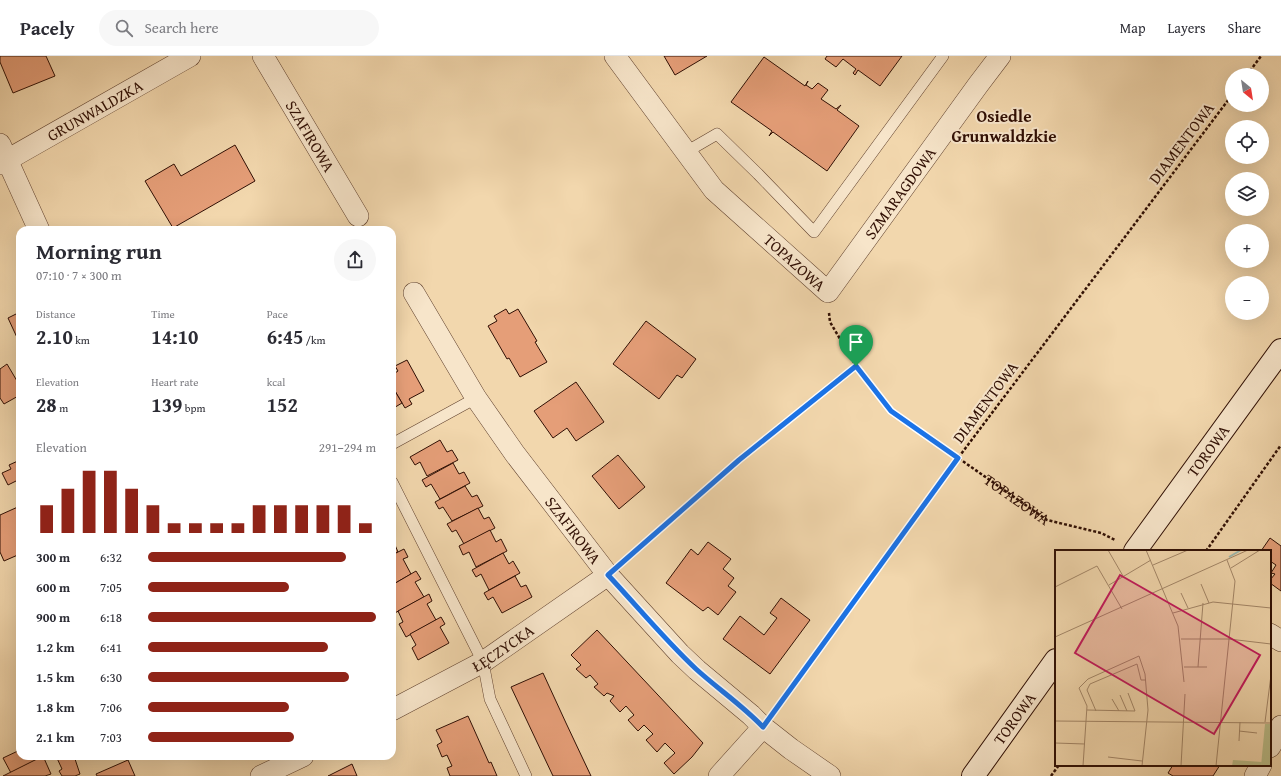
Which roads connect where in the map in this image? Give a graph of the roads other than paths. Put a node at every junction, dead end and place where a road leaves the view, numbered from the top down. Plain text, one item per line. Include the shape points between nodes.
1 (190, 56) edge
2 (263, 56) edge
3 (615, 56) edge
4 (943, 56) edge
5 (1000, 56) edge
6 (686, 152) junction
7 (2, 156) edge
8 (358, 216) dead end
9 (37, 226) edge
10 (828, 292) joint
11 (414, 293) dead end
12 (1281, 350) edge
13 (476, 398) junction
14 (396, 442) edge
15 (396, 490) edge
16 (1137, 550) edge
17 (608, 575) junction
18 (1271, 635) edge
19 (1281, 641) edge
20 (1055, 661) edge
21 (483, 662) junction
22 (396, 708) edge
23 (1281, 726) edge
24 (763, 727) junction
25 (1271, 745) edge
26 (294, 760) edge
27 (280, 766) edge
28 (1260, 766) edge
29 (261, 776) edge
30 (526, 776) edge
31 (719, 776) edge
32 (830, 776) edge
33 (973, 776) edge
34 (1255, 776) edge

1 - 7 street, GRUNWALDZKA
2 - 8 street, SZAFIROWA
3 - 6 street, TOPAZOWA
4 - 6 lane via 814,232 717,134
5 - 10 street, SZMARAGDOWA
6 - 10 street, TOPAZOWA via 714,190
7 - 9 street
11 - 13 street, SZAFIROWA
12 - 16 street, TOROWA
13 - 14 lane
13 - 17 street, SZAFIROWA via 515,454
15 - 21 lane
17 - 21 street, ŁĘCZYCKA
17 - 24 street, SZAFIROWA via 680,654
18 - 19 street
20 - 33 street, TOROWA
21 - 22 street, ŁĘCZYCKA
21 - 30 lane via 490,699
23 - 25 street
24 - 31 street
24 - 32 street, SZAFIROWA
26 - 27 street
27 - 29 street
28 - 34 street

